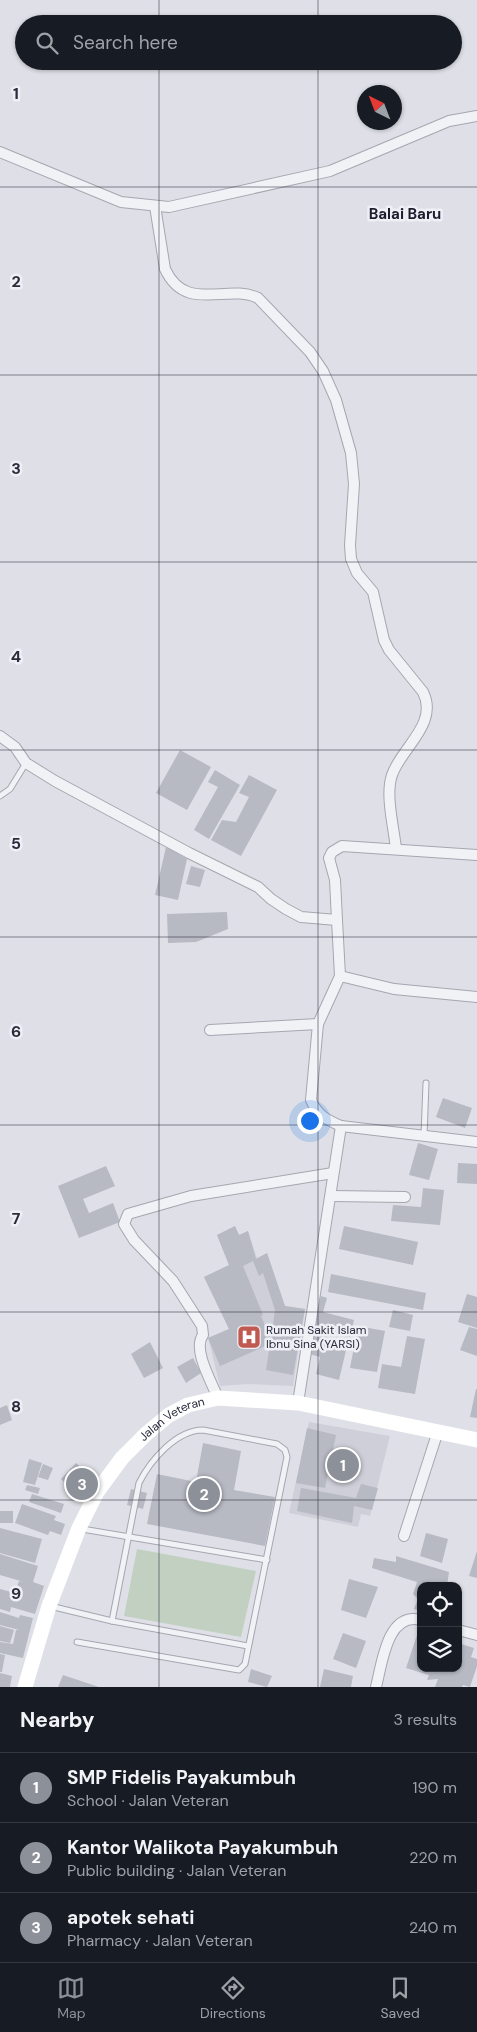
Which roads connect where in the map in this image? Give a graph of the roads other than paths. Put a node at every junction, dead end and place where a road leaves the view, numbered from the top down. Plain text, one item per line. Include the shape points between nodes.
1 (477, 116) edge
2 (3, 153) edge
3 (154, 206) junction
4 (0, 736) edge
5 (26, 763) junction
6 (0, 796) edge
7 (396, 848) junction
8 (477, 855) edge
9 (337, 920) junction
10 (340, 976) junction
11 (477, 997) edge
12 (318, 1024) junction
13 (210, 1030) dead end
14 (426, 1083) dead end
15 (341, 1126) junction
16 (424, 1136) junction
17 (477, 1142) edge
18 (333, 1172) junction
19 (331, 1196) junction
20 (405, 1197) dead end
21 (218, 1398) junction
22 (298, 1403) junction
23 (438, 1432) junction
24 (477, 1440) edge
25 (79, 1528) junction
26 (404, 1536) dead end
27 (128, 1537) junction
28 (267, 1560) junction
29 (50, 1606) junction
30 (417, 1620) edge
31 (112, 1621) junction
32 (462, 1631) edge
33 (477, 1635) edge
34 (77, 1642) dead end
35 (248, 1646) junction
36 (25, 1687) edge
37 (376, 1687) edge

1 - 3 street via 449,121 330,171 169,207
2 - 3 street via 121,202
3 - 7 street via 169,278 190,293 219,296 248,293 258,298 310,352 336,400 352,461 351,559 357,573 373,592 388,650 426,699 422,726 390,782
4 - 5 street via 15,747
5 - 6 lane via 10,789
5 - 9 street via 258,887 271,900 301,917
7 - 8 street
7 - 9 street via 342,846 332,852 329,858 335,880
9 - 10 street
10 - 11 street via 394,989
10 - 12 street
12 - 13 street
12 - 15 street via 311,1100 323,1118
14 - 16 lane
15 - 16 street
15 - 18 street
16 - 17 street
18 - 19 street
18 - 21 street via 191,1196 125,1217 124,1224 134,1240 173,1281 202,1326 199,1350
19 - 20 street
19 - 22 street
21 - 22 main road, Jalan Veteran
21 - 25 main road, Jalan Veteran via 188,1405 169,1415 146,1434 122,1458 97,1492
22 - 23 main road, Jalan Veteran
23 - 24 main road, Jalan Veteran
23 - 26 street
25 - 27 lane
25 - 29 main road, Jalan Veteran
27 - 28 lane
27 - 28 lane via 139,1483 147,1466 180,1435 203,1430 277,1444 285,1450 287,1457
27 - 31 lane
28 - 35 lane
29 - 31 lane
29 - 36 main road, Jalan Veteran
30 - 37 street via 405,1620 392,1631
31 - 35 lane
32 - 33 street
34 - 35 lane via 240,1670 245,1664

